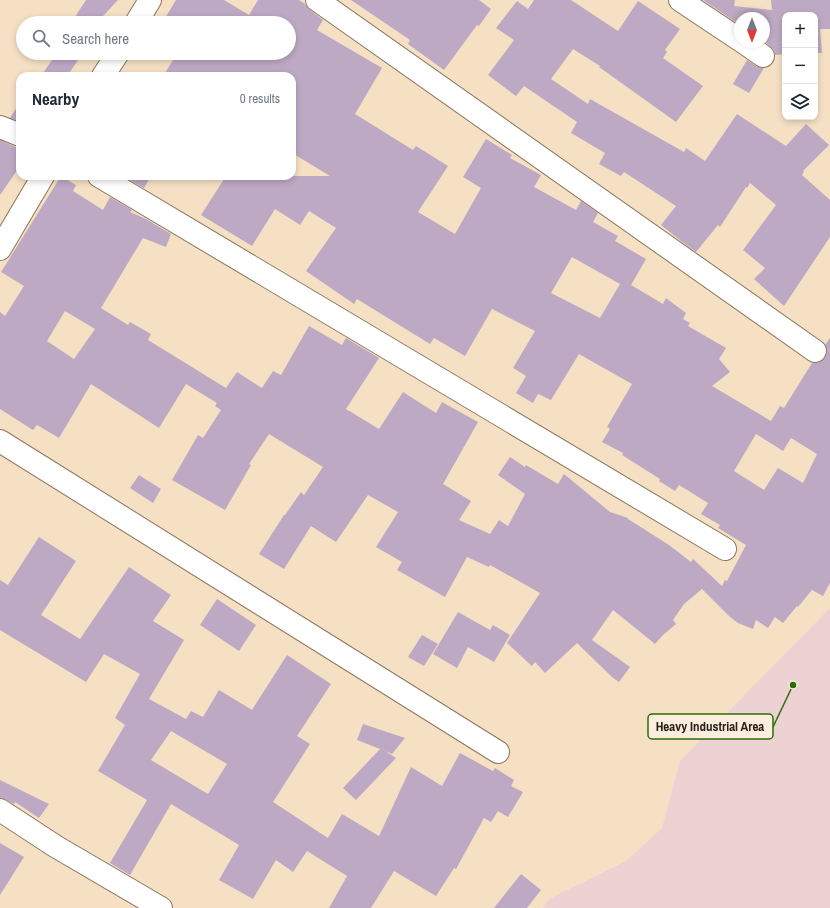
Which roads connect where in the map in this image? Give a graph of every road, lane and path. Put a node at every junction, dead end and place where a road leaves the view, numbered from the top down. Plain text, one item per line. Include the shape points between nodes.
1 (150, 0) edge
2 (317, 0) edge
3 (680, 0) edge
4 (140, 16) edge
5 (734, 36) edge
6 (752, 48) edge
7 (763, 56) dead end
8 (114, 60) edge
9 (106, 72) edge
10 (0, 127) edge
11 (16, 133) edge
12 (41, 180) edge
13 (106, 180) edge
14 (0, 249) edge
15 (815, 351) dead end
16 (0, 442) edge
17 (724, 549) dead end
18 (498, 752) dead end
19 (0, 810) edge
20 (161, 908) edge

1 - 4 street
2 - 15 street
3 - 5 street
6 - 7 street
8 - 9 street
10 - 11 street
12 - 14 street
13 - 17 street
16 - 18 street
19 - 20 street via 55,846

